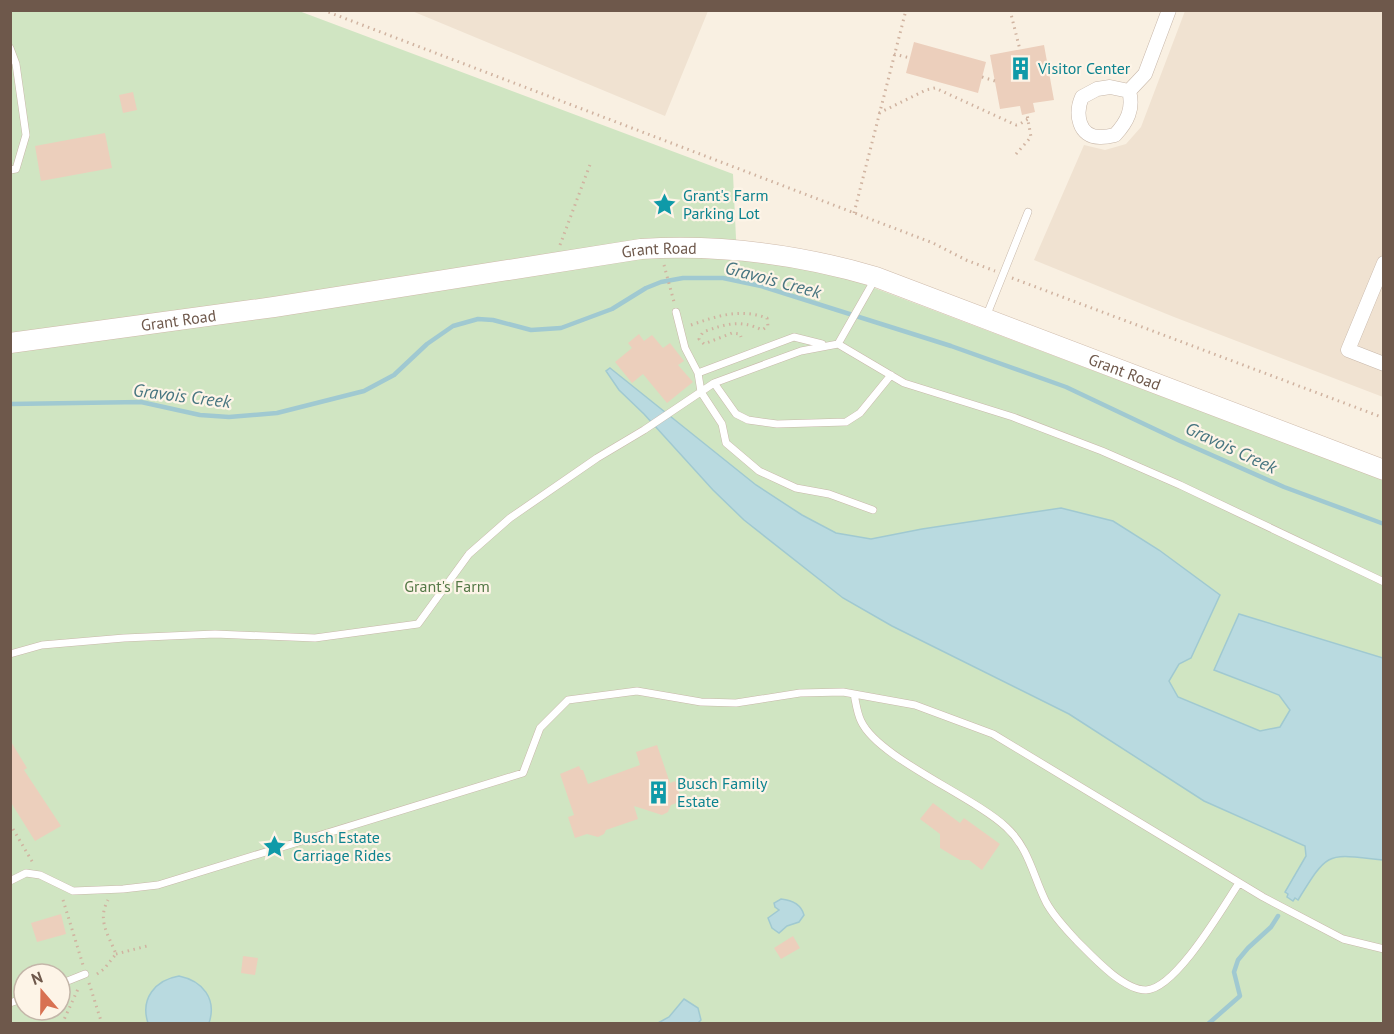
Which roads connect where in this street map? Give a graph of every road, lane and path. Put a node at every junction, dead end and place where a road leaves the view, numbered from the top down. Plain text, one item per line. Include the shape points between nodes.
1 (322, 10) edge
2 (906, 10) edge
3 (1010, 10) edge
4 (1169, 10) edge
5 (10, 48) edge
6 (1020, 50) dead end
7 (894, 54) junction
8 (910, 58) dead end
9 (982, 77) dead end
10 (995, 81) dead end
11 (1129, 91) dead end
12 (879, 113) junction
13 (1016, 154) dead end
14 (591, 162) dead end
15 (10, 170) edge
16 (1028, 212) dead end
17 (854, 213) junction
18 (571, 244) dead end
19 (664, 263) dead end
20 (1383, 263) edge
21 (995, 271) dead end
22 (876, 277) junction
23 (1017, 280) dead end
24 (676, 312) joint
25 (985, 320) junction
26 (681, 328) junction
27 (741, 337) dead end
28 (10, 344) edge
29 (838, 344) junction
30 (828, 345) junction
31 (1383, 364) edge
32 (698, 373) junction
33 (891, 375) junction
34 (714, 383) junction
35 (701, 392) junction
36 (1383, 418) edge
37 (1383, 470) edge
38 (873, 510) dead end
39 (1383, 582) edge
40 (10, 654) edge
41 (854, 694) junction
42 (13, 829) dead end
43 (40, 875) junction
44 (10, 881) edge
45 (1239, 883) junction
46 (59, 884) junction
47 (113, 890) junction
48 (147, 946) dead end
49 (1383, 949) edge
50 (116, 954) junction
51 (86, 977) junction
52 (72, 981) edge
53 (62, 1023) edge
54 (102, 1023) edge

1 - 17 path
2 - 7 path
3 - 6 path
4 - 11 street via 1145,74
5 - 15 lane via 16,64 26,135 16,169
7 - 8 path
7 - 12 path
9 - 10 path
12 - 13 path via 935,88 1016,125 1028,116 1031,137
12 - 17 path
14 - 18 path via 559,246
16 - 25 lane
17 - 21 path
19 - 24 path
20 - 31 street via 1348,350
22 - 25 street, Grant Road
22 - 28 street, Grant Road via 780,254 703,248 641,249
22 - 29 lane
23 - 36 path
24 - 26 lane
25 - 37 street, Grant Road
26 - 27 path via 744,312 767,318 768,326 762,330 735,322 703,332 699,339 704,344 732,333
26 - 32 lane
29 - 30 lane
29 - 33 lane
30 - 32 lane via 794,337
30 - 34 lane
32 - 35 lane
33 - 34 lane via 860,413 846,422 777,424 748,420 736,414
33 - 39 lane via 904,383 1013,417 1190,489
34 - 35 lane
35 - 38 lane via 722,424 726,443 759,471 796,488 829,494
35 - 40 lane via 510,518 469,554 418,624 315,638 215,634 124,638 42,645
41 - 45 lane via 915,705 993,734
41 - 45 lane via 861,722 874,738 1006,826 1025,851 1058,921 1095,958 1133,987 1147,990 1163,984 1177,972
41 - 47 lane via 800,693 724,703 637,691 568,700 540,728 523,773 158,885
42 - 43 path
43 - 44 lane via 26,873
43 - 46 lane
45 - 49 lane via 1343,939
46 - 47 lane via 73,891
46 - 51 path
47 - 50 path via 103,908 102,921
48 - 50 path
50 - 51 path via 104,969
51 - 52 lane
51 - 53 path
51 - 54 path

